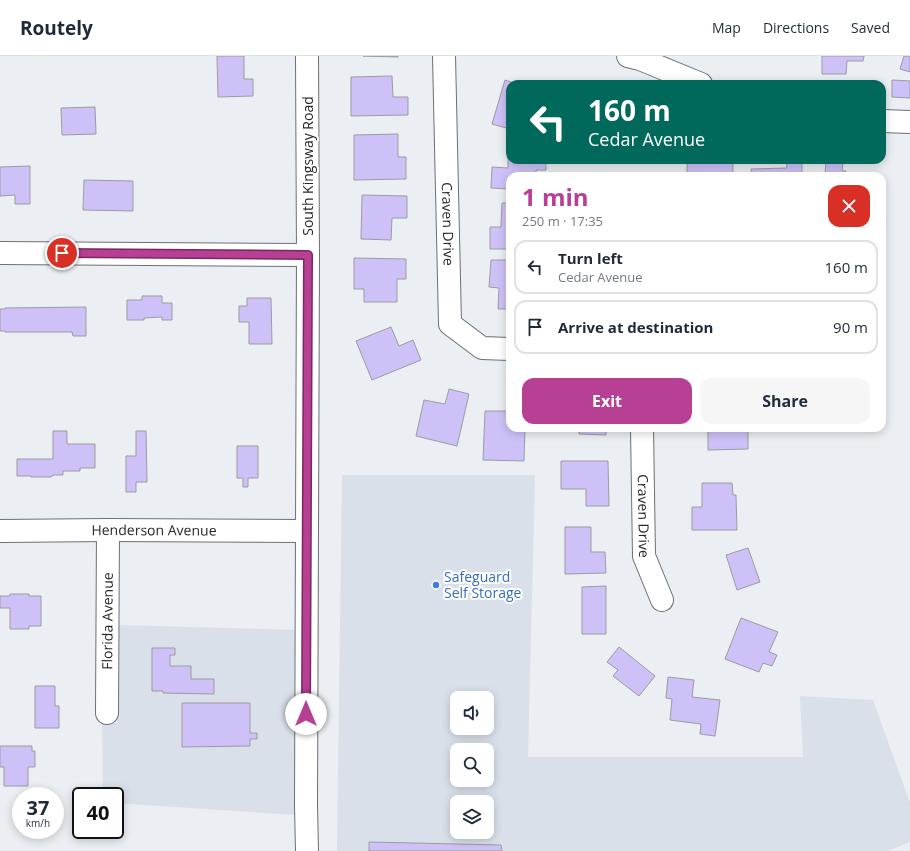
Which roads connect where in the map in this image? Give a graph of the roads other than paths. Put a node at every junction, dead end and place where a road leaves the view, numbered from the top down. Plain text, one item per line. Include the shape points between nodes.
1 (308, 56) edge
2 (444, 56) edge
3 (628, 56) edge
4 (691, 80) edge
5 (886, 121) edge
6 (910, 122) edge
7 (0, 253) edge
8 (308, 255) junction
9 (506, 349) edge
10 (642, 432) edge
11 (108, 530) junction
12 (0, 531) edge
13 (307, 531) junction
14 (662, 600) dead end
15 (107, 712) dead end
16 (307, 851) edge

1 - 8 street, South Kingsway Road
2 - 9 street, Craven Drive via 450,324 482,348
3 - 4 street
5 - 6 street
7 - 8 street
8 - 13 street, South Kingsway Road
10 - 14 street, Craven Drive via 644,556
11 - 12 street, Henderson Avenue
11 - 13 street, Henderson Avenue
11 - 15 street, Florida Avenue
13 - 16 street, South Kingsway Road

